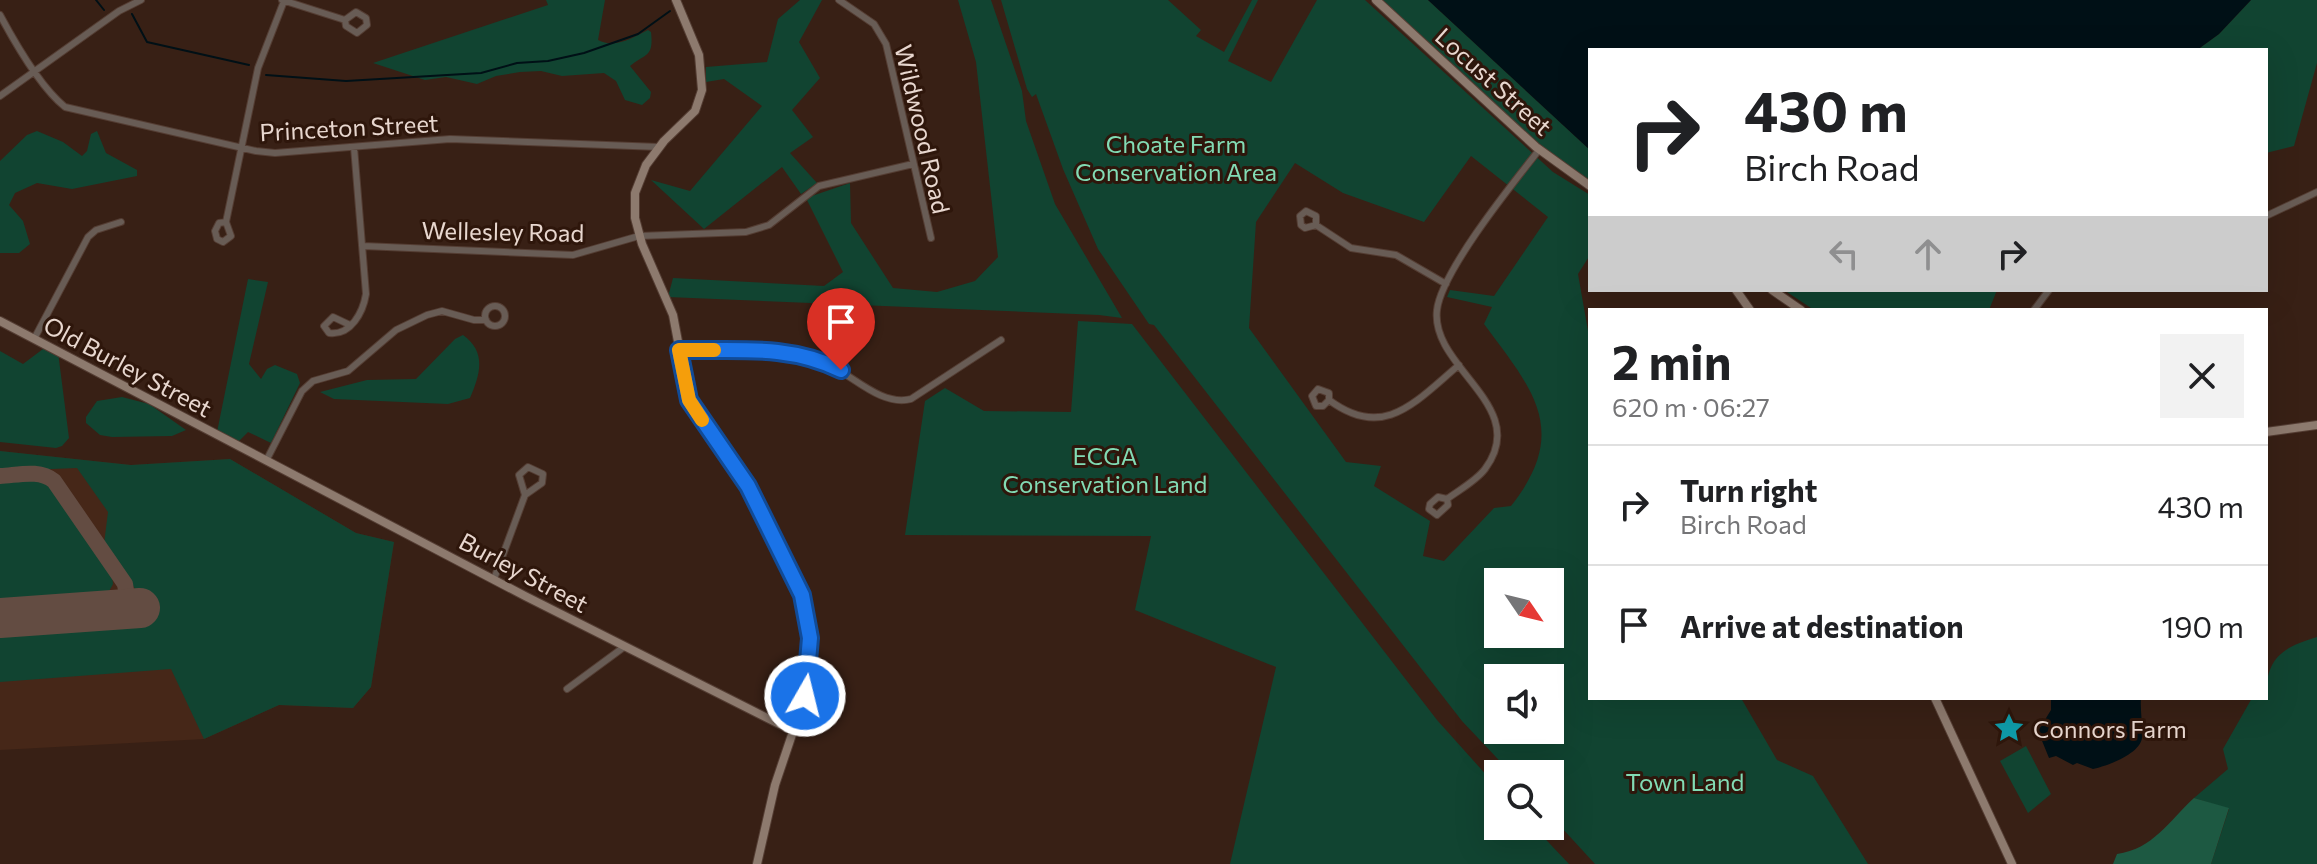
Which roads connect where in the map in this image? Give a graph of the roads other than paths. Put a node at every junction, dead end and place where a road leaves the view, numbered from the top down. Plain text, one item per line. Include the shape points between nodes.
1 (141, 0) edge
2 (283, 0) edge
3 (676, 0) edge
4 (839, 0) edge
5 (1376, 0) edge
6 (0, 15) edge
7 (345, 20) dead end
8 (35, 71) junction
9 (0, 96) edge
10 (354, 147) junction
11 (659, 147) junction
12 (240, 148) junction
13 (1539, 150) junction
14 (913, 164) junction
15 (1588, 185) edge
16 (2317, 192) edge
17 (2268, 215) edge
18 (121, 222) dead end
19 (226, 222) dead end
20 (1316, 225) dead end
21 (639, 236) junction
22 (931, 238) dead end
23 (363, 246) junction
24 (1446, 284) junction
25 (1775, 292) edge
26 (1798, 308) edge
27 (486, 320) dead end
28 (0, 321) edge
29 (350, 325) dead end
30 (34, 339) junction
31 (1001, 340) dead end
32 (679, 350) junction
33 (1459, 365) junction
34 (1329, 400) dead end
35 (2317, 425) edge
36 (2268, 432) edge
37 (237, 446) joint
38 (266, 461) junction
39 (525, 495) junction
40 (1447, 499) dead end
41 (494, 579) junction
42 (624, 647) junction
43 (567, 689) dead end
44 (1936, 700) edge
45 (793, 731) junction
46 (757, 864) edge
47 (2012, 864) edge

1 - 8 street
2 - 7 street
2 - 12 street via 258,68
3 - 11 main road via 696,43 702,90 695,111
4 - 14 street, Wildwood Road via 874,24 886,44
5 - 13 main road, Locust Street
6 - 8 street, Princeton Street
8 - 9 street
8 - 12 street, Princeton Street via 59,103 72,111
10 - 11 street, Princeton Street via 450,139
10 - 12 street, Princeton Street via 267,154
10 - 23 street
11 - 21 main road via 635,193
12 - 19 street
13 - 15 main road, Locust Street
13 - 24 street
14 - 21 street, Wellesley Road via 819,186 759,230
14 - 22 street, Wildwood Road
16 - 17 street
18 - 30 street via 88,237
20 - 24 street via 1351,248 1396,255
21 - 23 street, Wellesley Road via 573,255
21 - 32 main road via 669,304
23 - 29 street via 364,307
24 - 33 street via 1438,327
25 - 26 main road
27 - 38 street via 442,311 427,315 396,330 348,371 313,381 302,391
28 - 30 main road, Old Burley Street
30 - 37 main road, Old Burley Street
31 - 32 street via 911,399 895,402 841,370 798,353
32 - 45 main road via 689,400 748,486 805,605 809,668
33 - 34 street via 1390,416 1361,419
33 - 40 street via 1492,409 1496,442 1485,470
35 - 36 main road
37 - 38 main road, Burley Street
38 - 41 main road, Burley Street
39 - 39 street via 521,471 536,468 543,474 542,483
39 - 41 street
41 - 42 main road, Burley Street
42 - 43 street
42 - 45 main road, Burley Street
44 - 47 main road
45 - 46 main road

